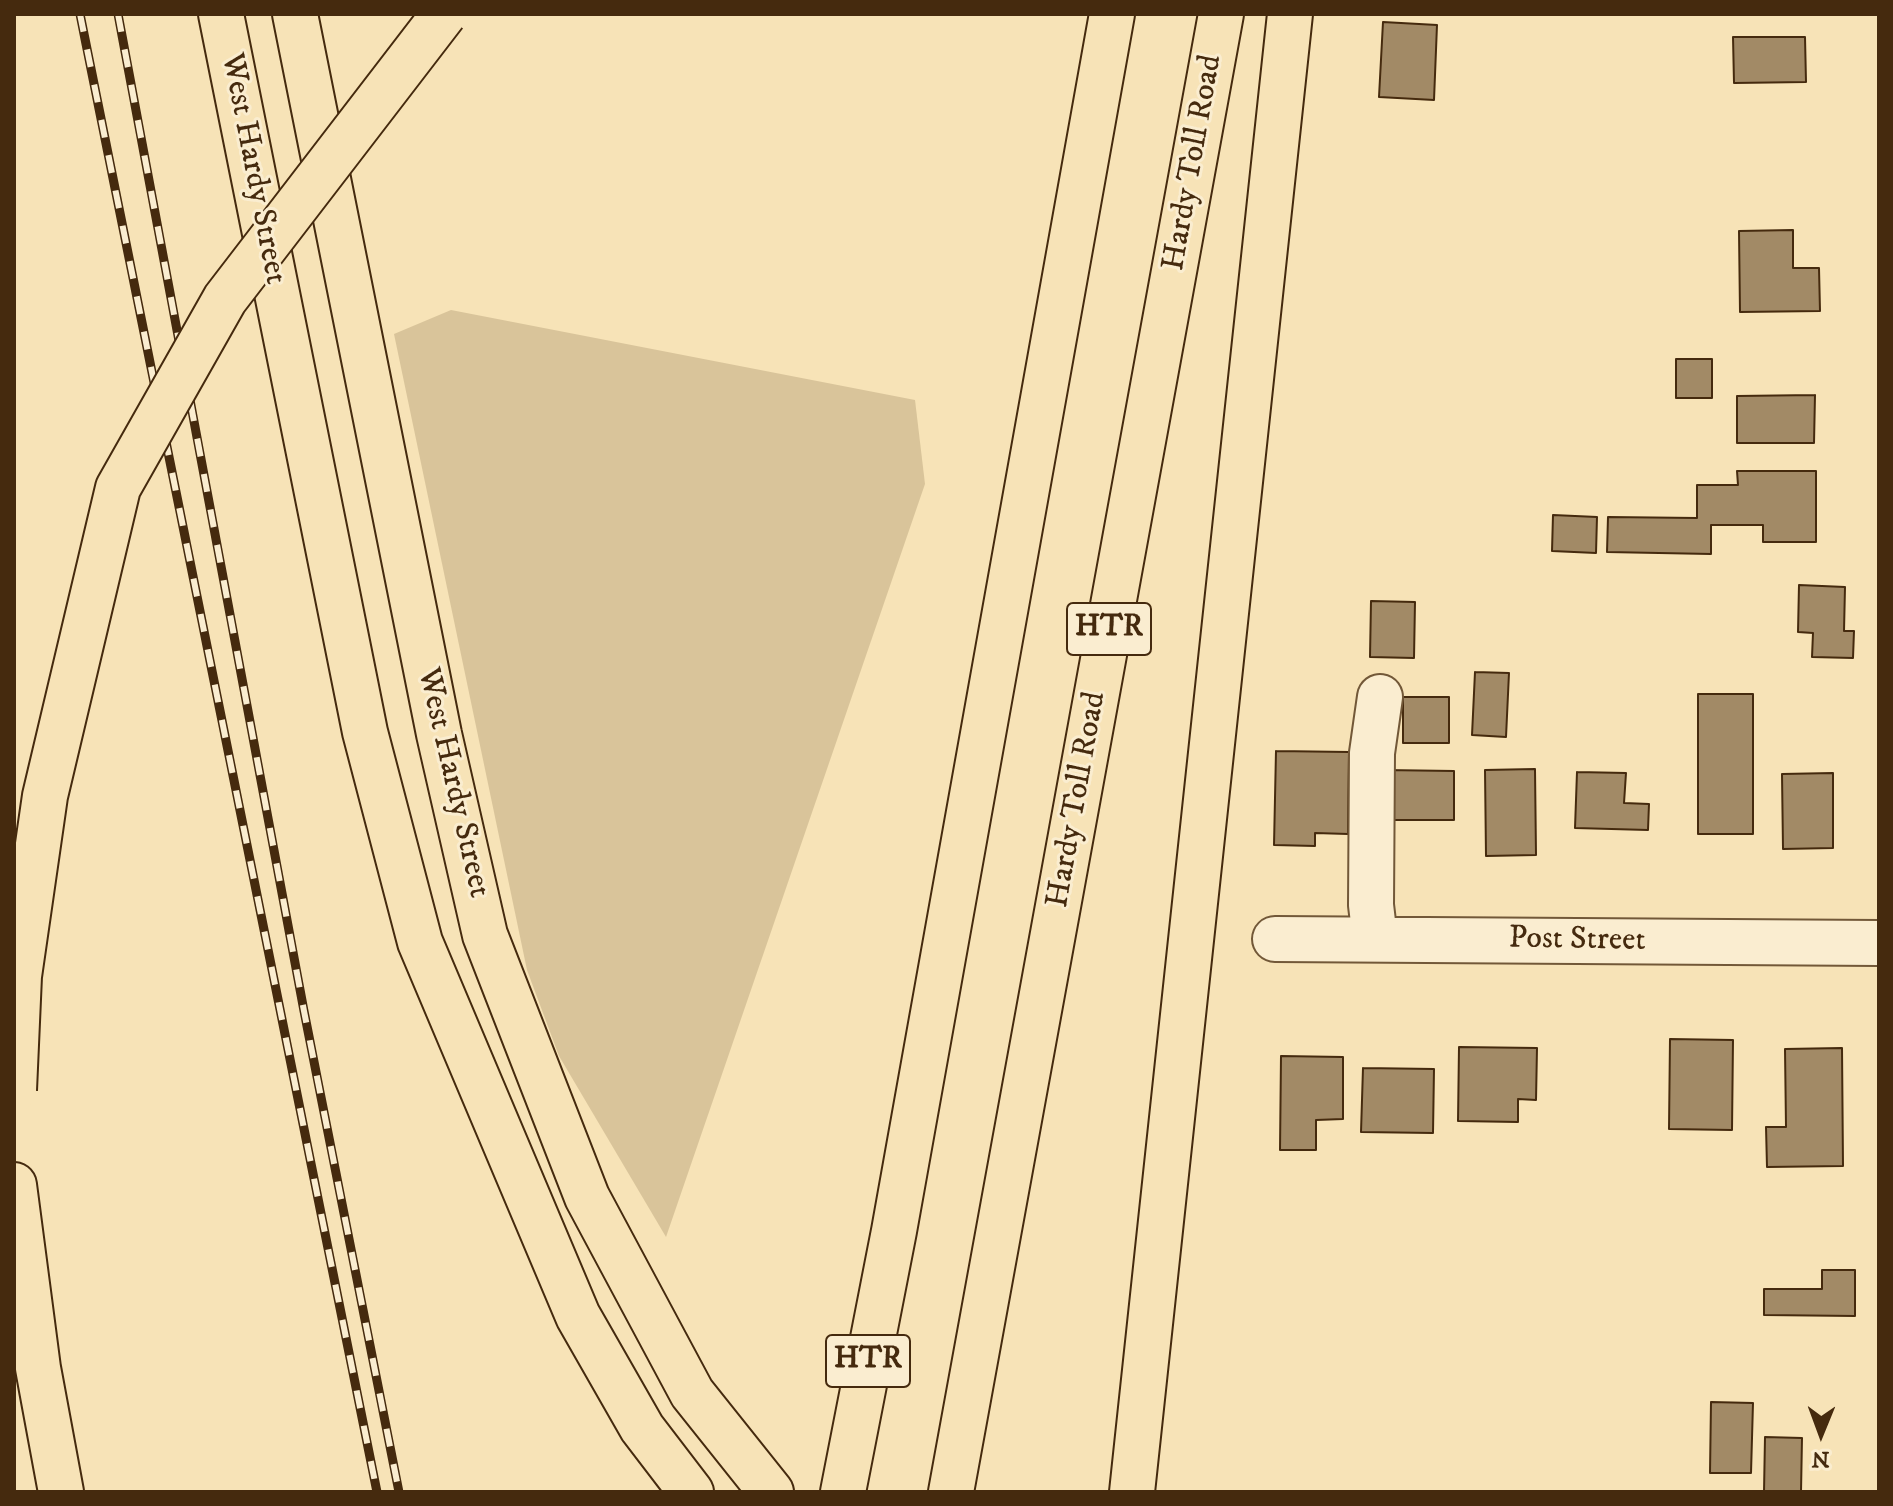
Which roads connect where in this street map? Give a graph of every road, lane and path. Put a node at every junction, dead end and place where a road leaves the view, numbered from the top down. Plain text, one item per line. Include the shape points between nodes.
1 (221, 14) edge
2 (295, 14) edge
3 (444, 14) edge
4 (1112, 14) edge
5 (1221, 14) edge
6 (1290, 14) edge
7 (1380, 697) dead end
8 (1275, 939) dead end
9 (1375, 939) junction
10 (1879, 943) edge
11 (14, 1090) edge
12 (14, 1185) edge
13 (61, 1492) edge
14 (691, 1492) edge
15 (771, 1492) edge
16 (843, 1492) edge
17 (951, 1492) edge
18 (1132, 1492) edge

1 - 14 main road, West Hardy Street via 365,732 420,942 578,1316 642,1428
2 - 15 main road, West Hardy Street via 439,734 485,935 587,1197 692,1393
3 - 11 main road, bridge via 225,299 118,488 45,796 19,976
4 - 16 main road, HTR
5 - 17 main road, Hardy Toll Road / HTR
6 - 18 main road
7 - 9 street via 1372,753
8 - 9 street, Post Street
9 - 10 street, Post Street
12 - 13 main road

